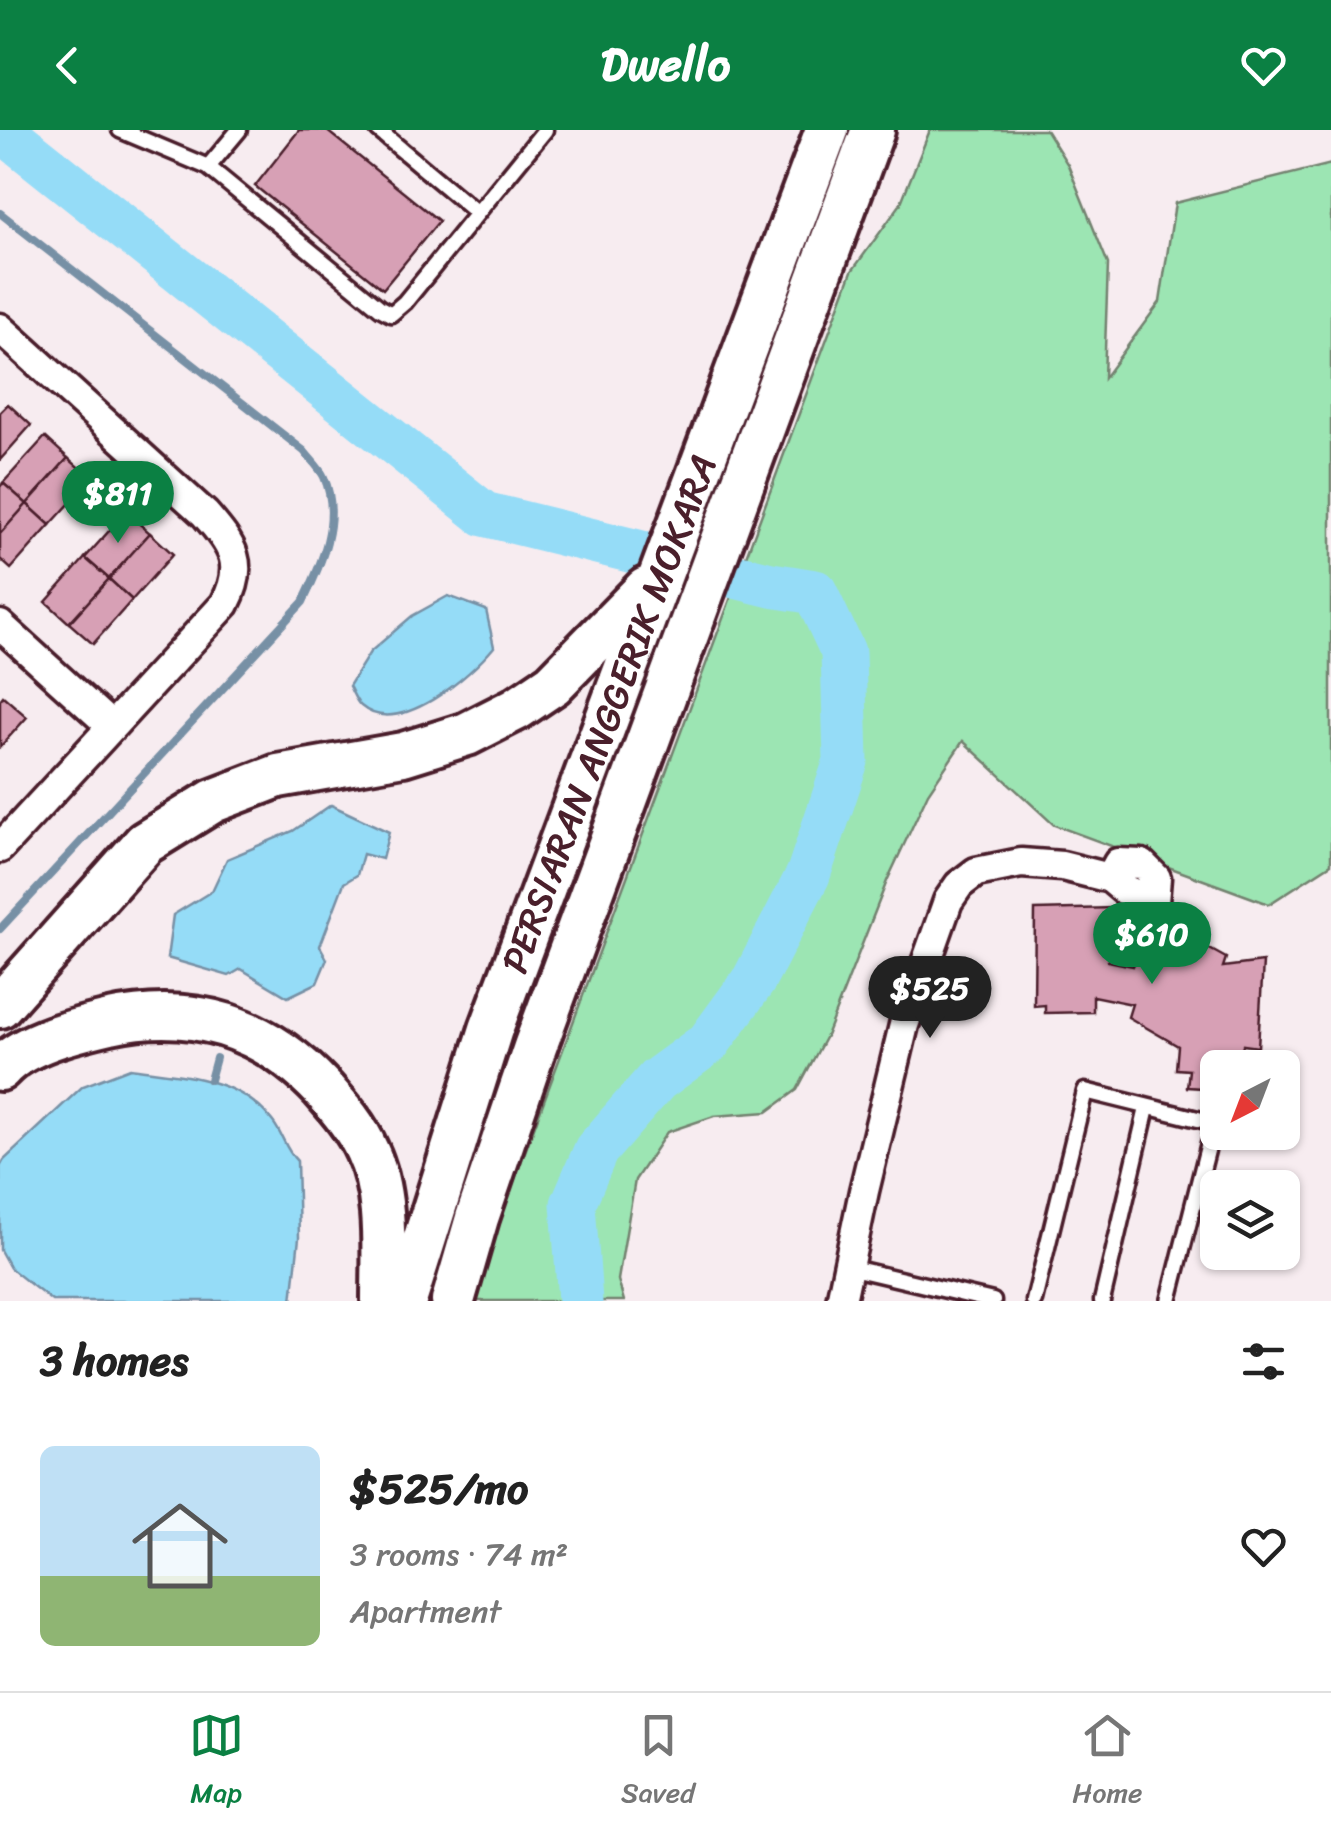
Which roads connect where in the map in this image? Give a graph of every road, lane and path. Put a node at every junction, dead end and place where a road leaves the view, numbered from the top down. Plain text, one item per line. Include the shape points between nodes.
1 (120, 130) edge
2 (240, 130) edge
3 (378, 130) edge
4 (545, 130) edge
5 (827, 130) edge
6 (873, 130) edge
7 (208, 168) junction
8 (477, 213) junction
9 (0, 328) edge
10 (661, 572) junction
11 (0, 625) edge
12 (110, 725) junction
13 (0, 848) edge
14 (1110, 878) dead end
15 (0, 1006) edge
16 (0, 1069) edge
17 (1147, 1108) junction
18 (848, 1267) junction
19 (382, 1301) edge
20 (405, 1301) edge
21 (453, 1301) edge
22 (841, 1301) edge
23 (993, 1301) edge
24 (1034, 1301) edge
25 (1102, 1301) edge
26 (1170, 1301) edge

1 - 7 lane
2 - 7 lane
3 - 8 lane
4 - 8 lane
5 - 10 main road, PERSIARAN ANGGERIK MOKARA
6 - 21 main road, PERSIARAN ANGGERIK MOKARA via 536,1047
7 - 8 lane via 391,314
9 - 12 street via 190,501 234,554 236,582 225,604
10 - 15 main road via 553,684 516,709 467,734 403,754 278,776 213,801 145,843
10 - 20 main road, PERSIARAN ANGGERIK MOKARA via 491,1029
11 - 12 street
12 - 13 street
14 - 18 street via 1021,862 976,872 948,901 904,1025
16 - 19 main road via 66,1032 128,1018 181,1014 269,1043 299,1064 343,1112 368,1152 379,1193
17 - 24 lane via 1086,1091
17 - 25 lane
17 - 26 lane via 1214,1123
18 - 22 street
18 - 23 lane

